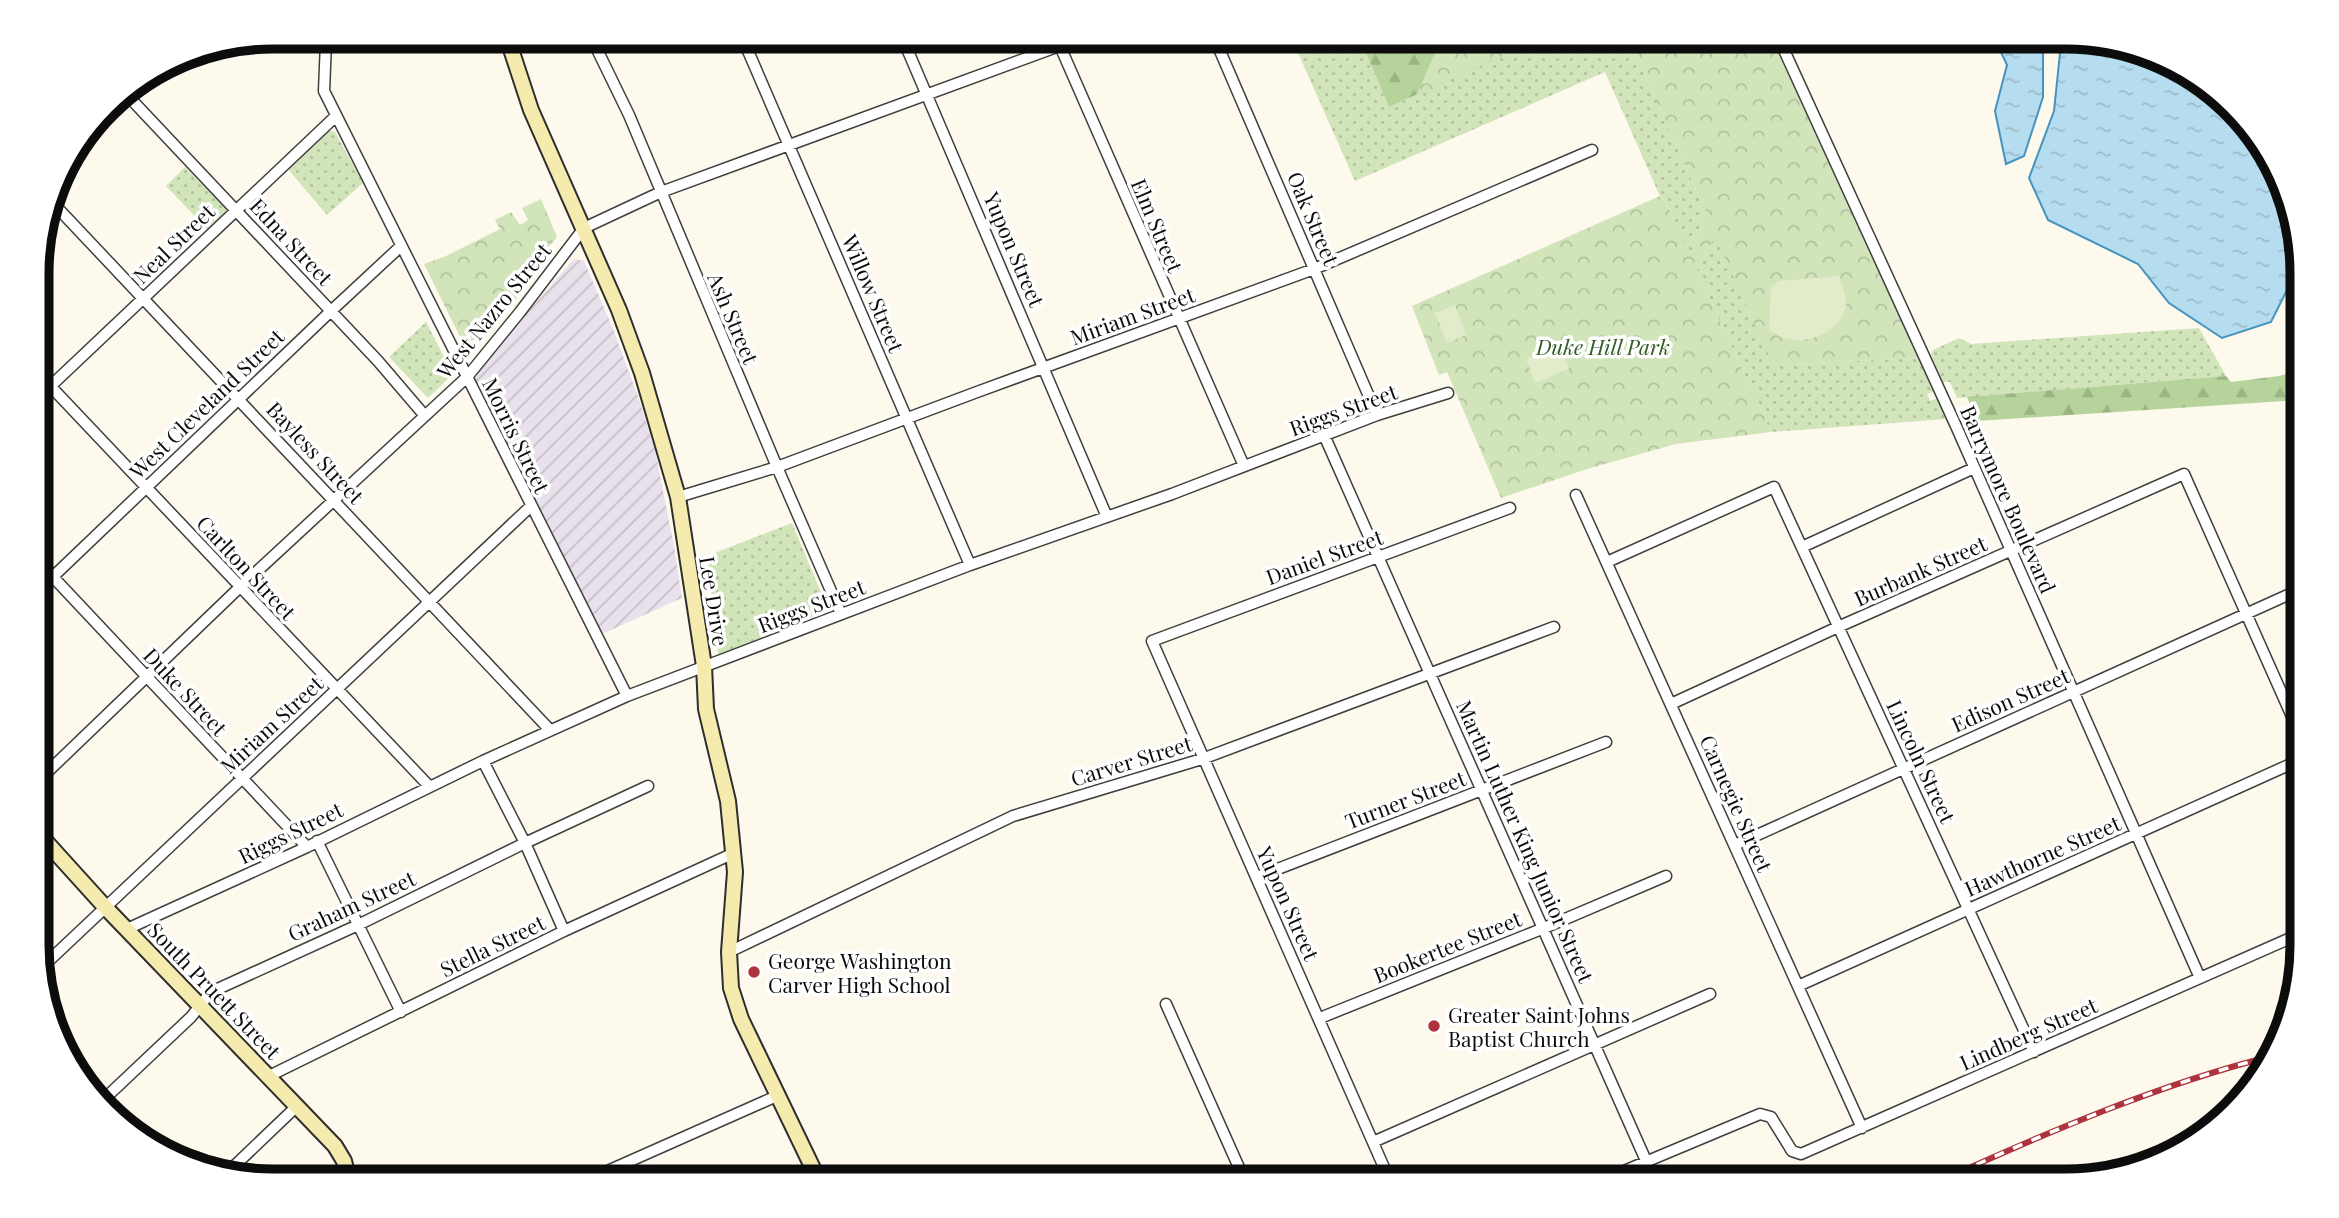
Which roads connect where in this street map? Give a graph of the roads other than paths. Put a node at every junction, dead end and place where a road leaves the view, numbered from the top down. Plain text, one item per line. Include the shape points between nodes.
1 (326, 49) edge
2 (511, 49) edge
3 (597, 49) edge
4 (747, 49) edge
5 (907, 49) edge
6 (1039, 49) edge
7 (1061, 49) edge
8 (1219, 49) edge
9 (1784, 49) edge
10 (928, 96) junction
11 (132, 100) edge
12 (336, 116) junction
13 (790, 144) junction
14 (1592, 150) dead end
15 (661, 192) junction
16 (59, 209) edge
17 (235, 210) junction
18 (584, 228) junction
19 (401, 246) junction
20 (1314, 269) junction
21 (143, 299) junction
22 (331, 311) junction
23 (1178, 318) junction
24 (1044, 367) junction
25 (467, 377) junction
26 (50, 386) joint
27 (1448, 393) dead end
28 (239, 399) junction
29 (1377, 415) junction
30 (425, 416) junction
31 (906, 420) junction
32 (1324, 435) junction
33 (1244, 466) junction
34 (776, 467) junction
35 (1974, 468) junction
36 (145, 487) junction
37 (1576, 495) dead end
38 (678, 497) junction
39 (334, 500) junction
40 (531, 506) junction
41 (1510, 508) dead end
42 (1107, 517) junction
43 (1802, 547) junction
44 (2011, 551) junction
45 (1377, 557) junction
46 (1606, 562) junction
47 (970, 565) junction
48 (49, 573) edge
49 (53, 577) junction
50 (49, 581) edge
51 (240, 587) junction
52 (2290, 594) edge
53 (429, 602) junction
54 (841, 614) junction
55 (2246, 614) junction
56 (1838, 626) junction
57 (1554, 627) dead end
58 (1152, 641) joint
59 (704, 666) junction
60 (1429, 673) junction
61 (146, 677) junction
62 (337, 689) junction
63 (2072, 692) junction
64 (627, 696) junction
65 (1671, 704) junction
66 (2290, 712) edge
67 (550, 730) junction
68 (1606, 742) dead end
69 (1202, 759) junction
70 (483, 761) junction
71 (2290, 764) edge
72 (1903, 768) junction
73 (49, 770) edge
74 (241, 778) junction
75 (429, 786) junction
76 (648, 786) dead end
77 (1482, 790) junction
78 (2136, 834) junction
79 (317, 841) junction
80 (524, 843) junction
81 (1735, 845) junction
82 (49, 846) edge
83 (307, 847) junction
84 (734, 853) junction
85 (1666, 876) dead end
86 (1257, 877) junction
87 (106, 908) junction
88 (1968, 909) junction
89 (358, 925) junction
90 (1544, 928) junction
91 (127, 929) junction
92 (564, 931) junction
93 (2290, 938) edge
94 (729, 952) junction
95 (50, 960) edge
96 (2200, 978) junction
97 (1798, 986) junction
98 (1710, 994) dead end
99 (1166, 1004) dead end
100 (201, 1007) junction
101 (401, 1012) junction
102 (1320, 1018) junction
103 (1596, 1044) junction
104 (2034, 1052) junction
105 (269, 1076) junction
106 (108, 1095) edge
107 (779, 1095) junction
108 (297, 1106) junction
109 (1862, 1128) junction
110 (1373, 1142) junction
111 (1646, 1161) junction
112 (235, 1165) edge
113 (346, 1169) edge
114 (612, 1169) edge
115 (813, 1169) edge
116 (1240, 1169) edge
117 (1385, 1169) edge
118 (1628, 1169) edge
119 (1650, 1169) edge

1 - 12 street, Morris Street via 324,92
2 - 18 main road, Lee Drive via 531,110
3 - 15 street, Ash Street
4 - 13 street, Willow Street
5 - 10 street, Yupon Street
6 - 10 street, West Nazro Street
7 - 23 street, Elm Street
8 - 20 street, Oak Street
9 - 35 street, Barrymore Boulevard
10 - 13 street, West Nazro Street
10 - 24 street, Yupon Street
11 - 17 street, Edna Street
12 - 17 street, Neal Street
12 - 19 street, Morris Street
13 - 15 street, West Nazro Street
13 - 31 street, Willow Street
14 - 20 street, Miriam Street
15 - 18 street, West Nazro Street
15 - 34 street, Ash Street
16 - 21 street, Bayless Street
17 - 21 street, Neal Street
17 - 22 street, Edna Street
18 - 25 street, West Nazro Street
18 - 38 main road, Lee Drive via 642,373
19 - 22 street, West Cleveland Street
19 - 25 street, Morris Street
20 - 23 street, Miriam Street
20 - 29 street, Oak Street
21 - 26 street, Neal Street
21 - 28 street, Bayless Street
22 - 28 street, West Cleveland Street
22 - 30 street, Edna Street
23 - 24 street, Miriam Street
23 - 33 street, Elm Street
24 - 31 street, Miriam Street
24 - 42 street, Yupon Street
25 - 30 street, West Nazro Street
25 - 40 street, Morris Street
26 - 36 street, Carlton Street
27 - 29 street, Riggs Street
28 - 36 street, West Cleveland Street
28 - 39 street, Bayless Street
29 - 32 street, Riggs Street
30 - 39 street, West Nazro Street
31 - 34 street, Miriam Street
31 - 47 street, Willow Street
32 - 33 street, Riggs Street
32 - 45 street, Martin Luther King Junior Street
33 - 42 street, Riggs Street
34 - 38 street, Miriam Street
34 - 54 street, Ash Street
35 - 43 street
35 - 44 street, Barrymore Boulevard
36 - 49 street, West Cleveland Street
36 - 51 street, Carlton Street
37 - 46 street, Carnegie Street
38 - 59 main road, Lee Drive
39 - 51 street, West Nazro Street
39 - 53 street, Bayless Street
40 - 53 street, Miriam Street
40 - 64 street, Morris Street
41 - 45 street, Daniel Street
42 - 47 street, Riggs Street
43 - 46 street, Lincoln Street via 1774,487
43 - 56 street, Lincoln Street
44 - 55 street, Burbank Street via 2184,474
44 - 56 street, Burbank Street
44 - 63 street, Barrymore Boulevard
45 - 58 street, Daniel Street
45 - 60 street, Martin Luther King Junior Street
46 - 65 street, Carnegie Street
47 - 54 street, Riggs Street
48 - 49 street, Duke Street
49 - 50 street, West Cleveland Street
49 - 61 street, Duke Street
51 - 61 street, West Nazro Street
51 - 62 street, Carlton Street
52 - 55 street, Edison Street
53 - 62 street, Miriam Street
53 - 67 street, Bayless Street
54 - 59 street, Riggs Street
55 - 63 street, Edison Street
55 - 66 street
56 - 65 street, Burbank Street
56 - 72 street, Lincoln Street
57 - 60 street, Carver Street
58 - 69 street, Yupon Street
59 - 64 street, Riggs Street
59 - 84 main road, Lee Drive via 706,709 728,801
60 - 69 street, Carver Street
60 - 77 street, Martin Luther King Junior Street
61 - 73 street, West Nazro Street
61 - 74 street, Duke Street
62 - 74 street, Miriam Street
62 - 75 street, Carlton Street
63 - 72 street, Edison Street
63 - 78 street, Barrymore Boulevard
64 - 67 street, Riggs Street
65 - 81 street, Carnegie Street
67 - 70 street, Riggs Street
68 - 77 street, Turner Street
69 - 86 street, Yupon Street
69 - 94 street, Carver Street via 1013,816
70 - 75 street, Riggs Street
70 - 80 street
71 - 78 street, Hawthorne Street
72 - 81 street, Edison Street
72 - 88 street, Lincoln Street
74 - 83 street, Duke Street
74 - 87 street, Miriam Street
75 - 79 street, Riggs Street
76 - 80 street, Graham Street
77 - 86 street, Turner Street
77 - 90 street, Martin Luther King Junior Street
78 - 88 street, Hawthorne Street
78 - 96 street, Barrymore Boulevard
79 - 83 street, Riggs Street
79 - 89 street
80 - 89 street, Graham Street
80 - 92 street
81 - 97 street, Carnegie Street
82 - 87 main road, South Pruett Street
83 - 91 street, Riggs Street
84 - 92 street, Stella Street
84 - 94 main road, Lee Drive
85 - 90 street, Bookertee Street
86 - 102 street, Yupon Street
87 - 91 main road, South Pruett Street
87 - 95 street, Miriam Street
88 - 97 street, Hawthorne Street
88 - 104 street, Lincoln Street
89 - 100 street, Graham Street via 211,992
89 - 101 street
90 - 102 street, Bookertee Street
90 - 103 street, Martin Luther King Junior Street
91 - 100 main road, South Pruett Street
92 - 101 street, Stella Street
93 - 96 street, Lindberg Street
94 - 107 main road, Lee Drive via 731,988 741,1019
96 - 104 street, Lindberg Street
97 - 109 street, Carnegie Street
98 - 103 street
99 - 116 street
100 - 105 main road, South Pruett Street
100 - 106 street, Graham Street
101 - 105 street, Stella Street
102 - 110 street, Yupon Street
103 - 110 street
103 - 111 street, Martin Luther King Junior Street
104 - 109 street, Lindberg Street
105 - 108 main road, South Pruett Street
107 - 114 street
107 - 115 main road, Lee Drive
108 - 112 street
108 - 113 main road, South Pruett Street via 335,1146
109 - 111 street, Lindberg Street via 1798,1154 1767,1115 1760,1114
110 - 117 street, Yupon Street
111 - 118 street
111 - 119 street, Martin Luther King Junior Street

